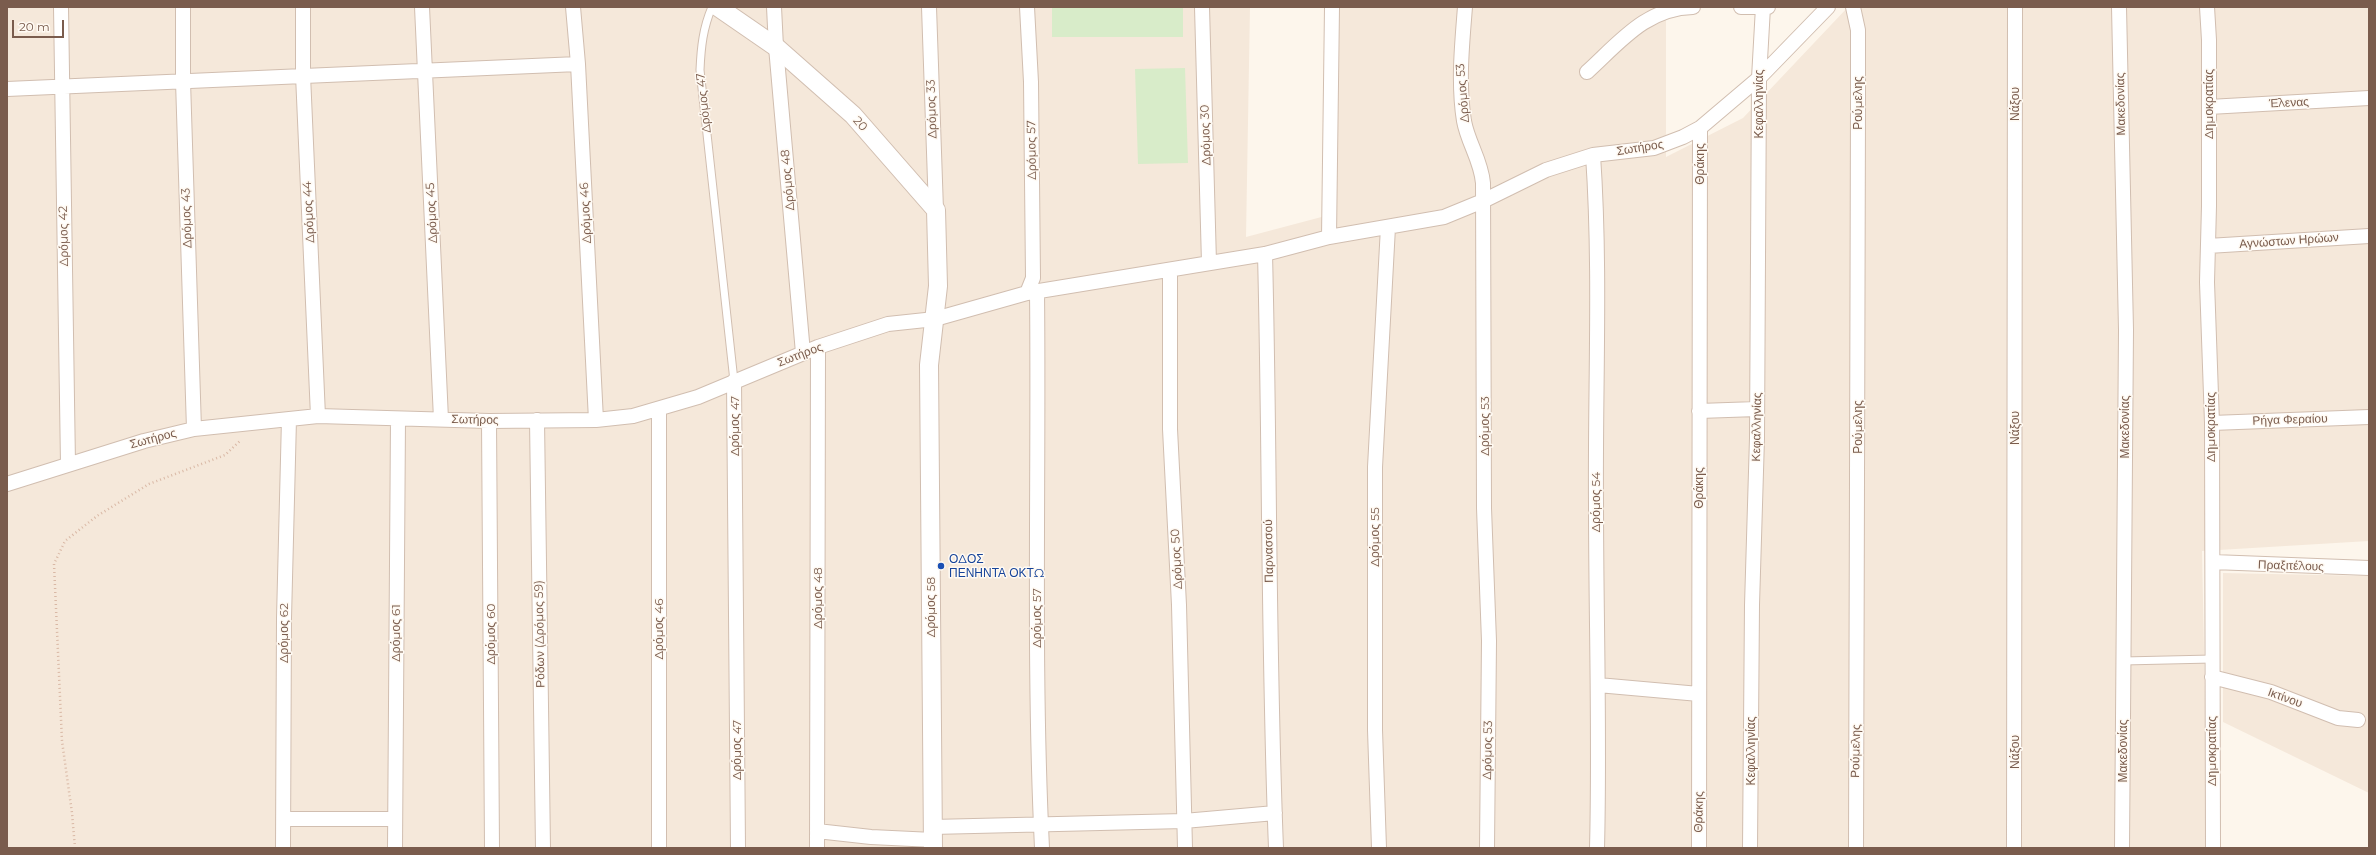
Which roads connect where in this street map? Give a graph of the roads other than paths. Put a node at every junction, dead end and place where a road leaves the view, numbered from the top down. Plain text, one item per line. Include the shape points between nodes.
1 (61, 7) edge
2 (183, 7) edge
3 (304, 7) edge
4 (422, 7) edge
5 (573, 7) edge
6 (712, 7) edge
7 (718, 7) edge
8 (774, 7) edge
9 (929, 7) edge
10 (1027, 7) edge
11 (1202, 7) edge
12 (1332, 7) edge
13 (1464, 7) edge
14 (1693, 7) edge
15 (1741, 7) edge
16 (1764, 7) edge
17 (1828, 7) edge
18 (1853, 7) edge
19 (2015, 7) edge
20 (2119, 7) edge
21 (2207, 7) edge
22 (1654, 11) edge
23 (776, 47) junction
24 (578, 64) junction
25 (425, 69) junction
26 (1587, 72) dead end
27 (303, 75) junction
28 (1759, 78) junction
29 (183, 81) junction
30 (62, 86) junction
31 (7, 89) edge
32 (2369, 98) edge
33 (2209, 107) junction
34 (1700, 128) junction
35 (1592, 156) junction
36 (1483, 201) junction
37 (936, 210) junction
38 (1388, 227) junction
39 (2369, 236) edge
40 (1329, 237) junction
41 (2208, 246) junction
42 (1265, 254) junction
43 (1209, 263) junction
44 (1170, 270) junction
45 (1032, 292) junction
46 (935, 319) junction
47 (818, 347) junction
48 (803, 353) junction
49 (734, 381) junction
50 (660, 409) junction
51 (1757, 409) junction
52 (1700, 411) junction
53 (318, 416) junction
54 (2369, 417) edge
55 (289, 419) junction
56 (398, 419) junction
57 (441, 419) junction
58 (537, 420) junction
59 (596, 420) junction
60 (489, 421) junction
61 (2212, 423) junction
62 (194, 429) junction
63 (68, 464) junction
64 (7, 484) edge
65 (2213, 562) junction
66 (2369, 568) edge
67 (2212, 659) junction
68 (2123, 662) junction
69 (2212, 677) junction
70 (1598, 685) junction
71 (1699, 694) junction
72 (2358, 720) dead end
73 (1275, 813) junction
74 (284, 819) junction
75 (395, 819) junction
76 (1184, 821) junction
77 (1041, 826) junction
78 (817, 831) junction
79 (933, 838) edge
80 (283, 848) edge
81 (395, 848) edge
82 (492, 848) edge
83 (544, 848) edge
84 (659, 848) edge
85 (738, 848) edge
86 (817, 848) edge
87 (1042, 848) edge
88 (1185, 848) edge
89 (1276, 848) edge
90 (1379, 848) edge
91 (1487, 848) edge
92 (1597, 848) edge
93 (1699, 848) edge
94 (1750, 848) edge
95 (1856, 848) edge
96 (2014, 848) edge
97 (2122, 848) edge
98 (2213, 848) edge

1 - 30 street, Δρόμος 42
2 - 29 street, Δρόμος 43
3 - 27 street, Δρόμος 44
4 - 25 street, Δρόμος 45
5 - 24 street, Δρόμος 46
6 - 49 lane, Δρόμος 47 via 705,22 701,42 700,70
7 - 23 street, 20
8 - 23 street, Δρόμος 48
9 - 37 street, Δρόμος 33
10 - 45 street, Δρόμος 57 via 1031,82
11 - 43 street, Δρόμος 30
12 - 40 street
13 - 36 street, Δρόμος 53 via 1460,62 1462,108 1469,137 1482,168
14 - 22 street
15 - 16 street
16 - 28 street, Κεφαλληνίας
17 - 28 street, Σωτήρος
18 - 95 street, Ρούμελης via 1858,30
19 - 96 street, Νάξου
20 - 68 street, Μακεδονίας via 2126,330
21 - 33 street, Δημοκρατίας
22 - 26 street
23 - 37 street, 20 via 853,115
23 - 48 street, Δρόμος 48
24 - 25 street
24 - 59 street, Δρόμος 46
25 - 27 street
25 - 57 street, Δρόμος 45
27 - 29 street
27 - 53 street, Δρόμος 44
28 - 34 street, Σωτήρος
28 - 51 street, Κεφαλληνίας
29 - 30 street
29 - 62 street, Δρόμος 43
30 - 31 street
30 - 63 street, Δρόμος 42
32 - 33 street, Έλενας
33 - 41 street, Δημοκρατίας
34 - 35 street, Σωτήρος via 1669,144
34 - 52 street, Θράκης
35 - 36 street, Σωτήρος via 1546,170
35 - 70 street, Δρόμος 54 via 1596,212
36 - 38 street, Σωτήρος via 1444,216
36 - 91 street, Δρόμος 53 via 1484,508 1489,641
37 - 46 street, Δρόμος 58 via 938,286
38 - 40 street, Σωτήρος
38 - 90 street, Δρόμος 55 via 1375,467 1375,730
39 - 41 street, Αγνώστων Ηρώων
40 - 42 street, Σωτήρος
41 - 61 street, Δημοκρατίας
42 - 43 street, Σωτήρος
42 - 73 street, Παρνασσού via 1269,413 1267,499
43 - 44 street, Σωτήρος
44 - 45 street, Σωτήρος
44 - 76 street, Δρόμος 50 via 1170,429 1179,605
45 - 46 street, Σωτήρος
45 - 77 street, Δρόμος 57 via 1039,451 1036,615
46 - 47 street, Σωτήρος via 888,324
46 - 79 street, Δρόμος 58 via 929,365
47 - 48 street, Σωτήρος
47 - 78 street, Δρόμος 48
48 - 49 street, Σωτήρος
49 - 50 street, Σωτήρος via 698,397
49 - 85 street, Δρόμος 47
50 - 59 street, Σωτήρος via 633,416
50 - 84 street, Δρόμος 46
51 - 52 street
51 - 94 street, Κεφαλληνίας
52 - 71 street, Θράκης
53 - 55 street, Σωτήρος
53 - 56 street, Σωτήρος
54 - 61 street, Ρήγα Φεραίου
55 - 62 street, Σωτήρος
55 - 74 street, Δρόμος 62 via 284,618
56 - 57 street, Σωτήρος
56 - 75 street, Δρόμος 61
57 - 60 street, Σωτήρος
58 - 59 street, Σωτήρος
58 - 60 street, Σωτήρος
58 - 83 street, Ρόδων (Δρόμος 59)
60 - 82 street, Δρόμος 60
61 - 65 street, Δημοκρατίας
62 - 63 street, Σωτήρος via 144,440
63 - 64 street, Σωτήρος
65 - 66 street, Πραξιτέλους
65 - 67 street, Δημοκρατίας
67 - 68 lane
67 - 69 street, Δημοκρατίας
68 - 97 street, Μακεδονίας
69 - 72 street, Ικτίνου via 2270,692 2338,718
69 - 98 street, Δημοκρατίας
70 - 71 street
70 - 92 street, Δρόμος 54
71 - 93 street, Θράκης
73 - 76 street
73 - 89 street, Παρνασσού
74 - 75 street
74 - 80 street, Δρόμος 62
75 - 81 street, Δρόμος 61
76 - 77 street
76 - 88 street, Δρόμος 50
77 - 79 street
77 - 87 street, Δρόμος 57
78 - 79 street via 871,837
78 - 86 street, Δρόμος 48

